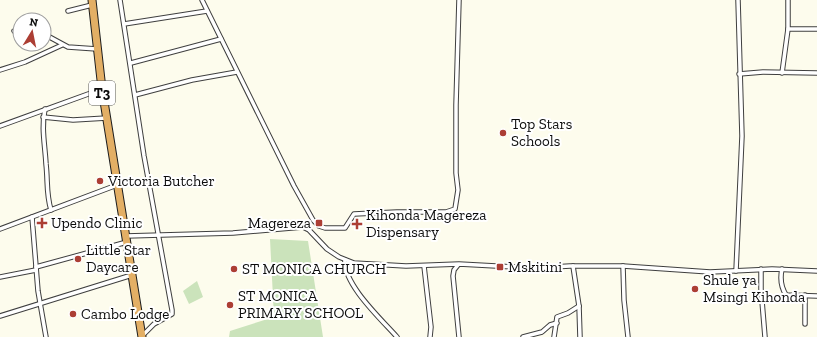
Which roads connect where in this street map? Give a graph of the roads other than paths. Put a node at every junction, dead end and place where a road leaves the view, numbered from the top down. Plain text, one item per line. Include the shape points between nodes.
1 (120, 0) edge
2 (202, 0) edge
3 (459, 0) edge
4 (738, 0) edge
5 (788, 0) edge
6 (93, 3) edge
7 (68, 11) dead end
8 (207, 11) junction
9 (124, 24) junction
10 (788, 29) junction
11 (817, 29) edge
12 (52, 39) edge
13 (221, 39) junction
14 (62, 45) junction
15 (97, 49) junction
16 (131, 63) junction
17 (0, 70) edge
18 (237, 72) junction
19 (782, 73) junction
20 (817, 73) edge
21 (739, 74) junction
22 (102, 89) junction
23 (135, 95) junction
24 (45, 109) junction
25 (43, 117) junction
26 (107, 118) junction
27 (0, 126) edge
28 (118, 185) junction
29 (51, 210) junction
30 (32, 217) junction
31 (0, 229) edge
32 (159, 236) junction
33 (127, 239) junction
34 (344, 260) junction
35 (459, 264) junction
36 (424, 266) junction
37 (573, 266) junction
38 (623, 266) junction
39 (36, 268) junction
40 (761, 269) junction
41 (782, 269) junction
42 (736, 271) junction
43 (817, 271) edge
44 (132, 275) junction
45 (0, 277) edge
46 (805, 295) junction
47 (817, 296) edge
48 (41, 303) junction
49 (579, 306) junction
50 (0, 316) edge
51 (557, 322) junction
52 (805, 324) dead end
53 (142, 336) edge
54 (46, 337) edge
55 (397, 337) edge
56 (430, 337) edge
57 (459, 337) edge
58 (523, 337) edge
59 (554, 337) edge
60 (580, 337) edge
61 (628, 337) edge
62 (765, 337) edge

1 - 9 street
2 - 8 street
3 - 18 street via 456,105 458,190 454,210 354,214 344,228 319,226 312,220 300,199
4 - 21 street
5 - 10 street
6 - 7 street
6 - 15 highway, T3
8 - 9 street
8 - 13 street
9 - 16 street
10 - 11 street
10 - 19 street
12 - 14 street
13 - 16 street
13 - 18 street
14 - 15 street
14 - 17 street
15 - 22 highway, T3
16 - 23 street
18 - 23 street via 192,80
19 - 20 street
19 - 21 street
21 - 42 street via 742,136
22 - 24 street
22 - 26 highway, T3
23 - 32 street
24 - 25 street
24 - 27 street
25 - 26 street via 73,120
25 - 29 street via 46,196
26 - 28 highway, T3
28 - 29 street
28 - 33 highway, T3
29 - 30 street
30 - 31 street
30 - 39 street
32 - 33 street
32 - 34 street via 302,228 308,230 327,249
32 - 53 street via 172,314 154,324
33 - 39 street
33 - 44 highway, T3
34 - 36 street via 386,266
34 - 55 street via 346,273 366,302
35 - 36 street
35 - 37 street via 536,268
35 - 57 street via 454,270
36 - 56 street
37 - 38 street
37 - 49 street
38 - 42 street via 690,272
38 - 61 street
39 - 45 street
39 - 48 street
40 - 41 street
40 - 42 street
40 - 62 street
41 - 43 street
41 - 46 street via 780,276 785,294
44 - 48 street
44 - 53 highway, T3
46 - 47 street
46 - 52 street
48 - 50 street
48 - 54 street
49 - 51 street via 558,316
49 - 60 street
51 - 58 street via 542,332
51 - 59 street

